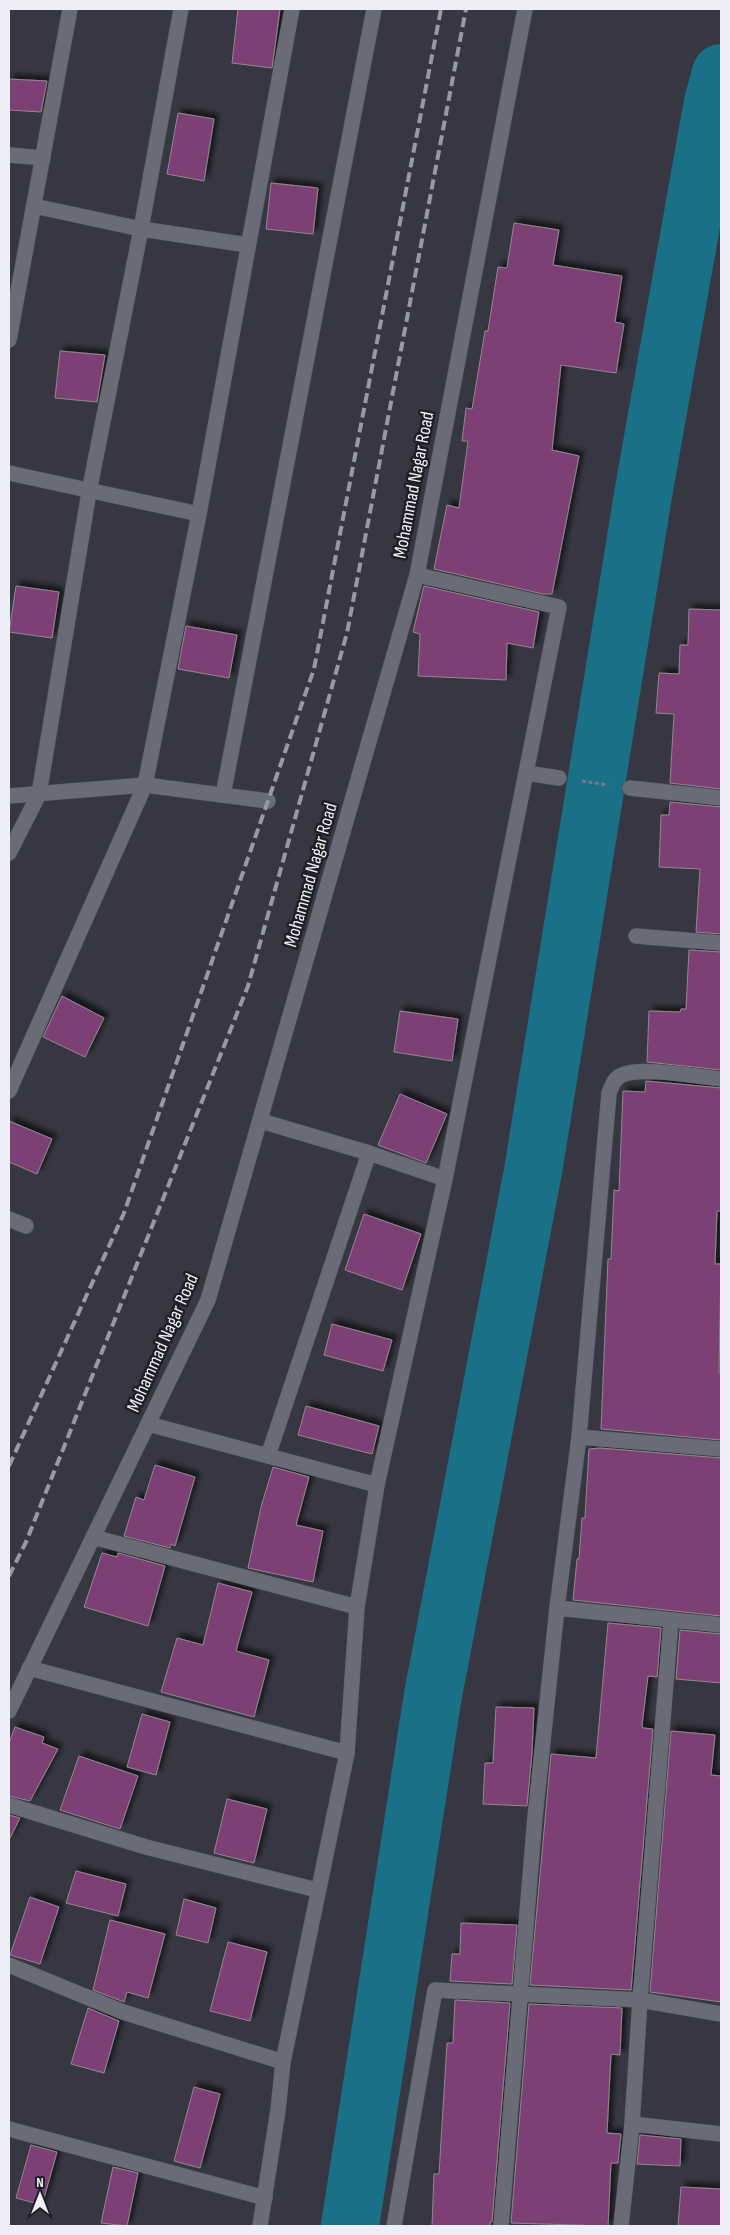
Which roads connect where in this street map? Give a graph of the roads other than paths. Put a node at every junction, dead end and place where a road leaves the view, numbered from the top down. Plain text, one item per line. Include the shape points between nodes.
1 (70, 9) edge
2 (181, 9) edge
3 (292, 9) edge
4 (374, 9) edge
5 (525, 9) edge
6 (9, 155) edge
7 (43, 158) junction
8 (34, 206) junction
9 (141, 229) junction
10 (248, 245) junction
11 (9, 340) edge
12 (9, 473) edge
13 (89, 492) junction
14 (199, 514) junction
15 (417, 575) junction
16 (526, 773) junction
17 (559, 778) road end
18 (145, 785) junction
19 (630, 788) road end
20 (39, 794) junction
21 (223, 795) junction
22 (9, 796) edge
23 (721, 798) edge
24 (268, 801) dead end
25 (9, 853) edge
26 (636, 936) dead end
27 (721, 943) edge
28 (721, 1080) edge
29 (9, 1091) edge
30 (261, 1121) junction
31 (369, 1152) junction
32 (445, 1179) junction
33 (9, 1219) edge
34 (26, 1226) dead end
35 (148, 1424) junction
36 (579, 1437) junction
37 (721, 1449) edge
38 (268, 1456) junction
39 (377, 1485) junction
40 (93, 1537) junction
41 (357, 1607) junction
42 (557, 1608) junction
43 (671, 1621) junction
44 (721, 1625) edge
45 (29, 1668) junction
46 (9, 1711) edge
47 (346, 1753) junction
48 (9, 1805) edge
49 (317, 1890) junction
50 (9, 1965) edge
51 (521, 1994) junction
52 (640, 2000) junction
53 (721, 2014) edge
54 (282, 2062) junction
55 (632, 2124) junction
56 (9, 2129) edge
57 (721, 2134) edge
58 (265, 2198) junction
59 (260, 2226) edge
60 (394, 2226) edge
61 (501, 2226) edge
62 (621, 2226) edge

1 - 7 street
2 - 9 street
3 - 10 street
4 - 21 street
5 - 15 street, Mohammad Nagar Road
6 - 7 street
7 - 8 street
8 - 9 street
8 - 11 street
9 - 10 street
9 - 13 street
10 - 14 street
12 - 13 street
13 - 14 street
13 - 20 street
14 - 18 street
15 - 16 street via 559,607
15 - 30 street, Mohammad Nagar Road
16 - 17 street
16 - 32 street
18 - 20 street
18 - 21 street
18 - 29 street
19 - 23 street
20 - 22 street
20 - 25 street
21 - 24 street
26 - 27 street
28 - 36 street via 634,1071 620,1075 609,1093
30 - 31 street
30 - 35 street, Mohammad Nagar Road via 208,1300
31 - 32 street
31 - 38 street
32 - 39 street
33 - 34 street
35 - 38 street
35 - 40 street, Mohammad Nagar Road
36 - 37 street
36 - 42 street
38 - 39 street
39 - 41 street
40 - 41 street
40 - 45 street, Mohammad Nagar Road
41 - 47 street
42 - 43 street
42 - 51 street
43 - 44 street
43 - 52 street
45 - 46 street, Mohammad Nagar Road
45 - 47 street
47 - 49 street
48 - 49 street via 146,1847
49 - 54 street
50 - 54 street via 123,2012
51 - 52 street
51 - 60 street via 435,1990
51 - 61 street
52 - 53 street
52 - 55 street
54 - 58 street
55 - 57 street
55 - 62 street
56 - 58 street
58 - 59 street

